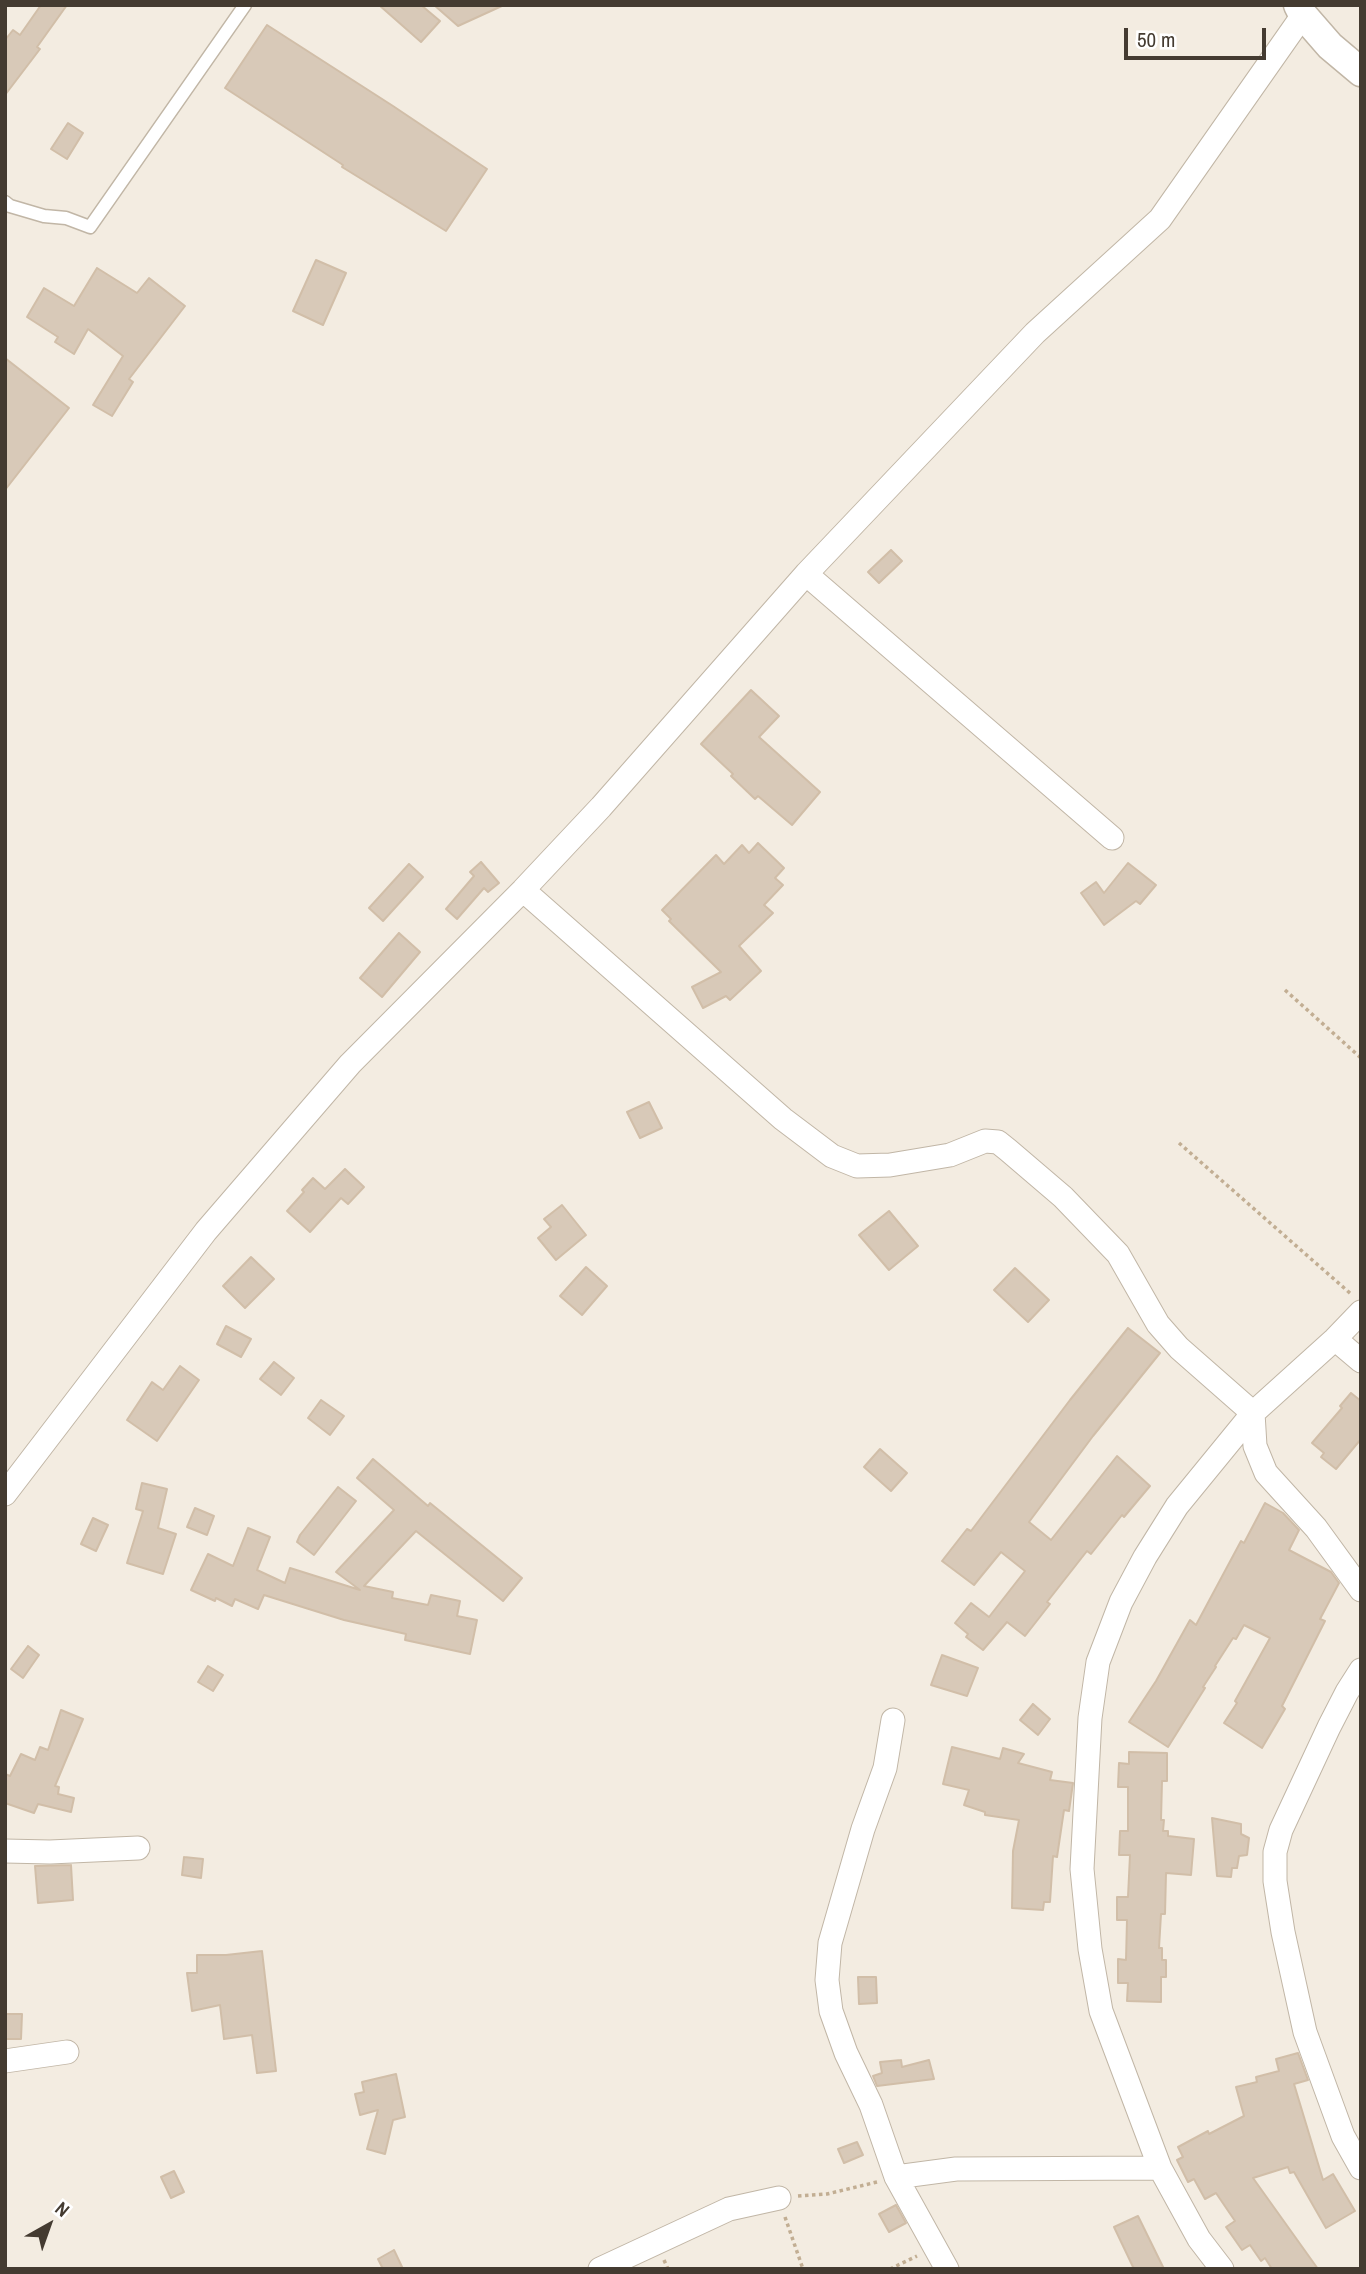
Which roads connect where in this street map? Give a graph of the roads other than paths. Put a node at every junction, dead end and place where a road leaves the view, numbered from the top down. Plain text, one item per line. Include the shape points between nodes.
1 (245, 5) edge
2 (1300, 10) edge
3 (1361, 72) edge
4 (5, 202) edge
5 (806, 575) junction
6 (1112, 838) dead end
7 (523, 890) junction
8 (1361, 1312) edge
9 (1335, 1339) junction
10 (1361, 1361) edge
11 (1253, 1413) junction
12 (5, 1494) edge
13 (1361, 1590) edge
14 (1361, 1670) edge
15 (893, 1720) dead end
16 (138, 1848) dead end
17 (5, 1851) edge
18 (67, 2052) dead end
19 (5, 2061) edge
20 (1160, 2168) junction
21 (1361, 2168) edge
22 (896, 2177) junction
23 (779, 2198) road end
24 (600, 2269) edge
25 (947, 2269) edge
26 (1222, 2269) edge

1 - 4 lane via 90,227
2 - 3 street via 1330,46
2 - 5 street via 1160,219 1035,333
5 - 6 street
5 - 7 street
7 - 11 street via 783,1119 832,1156 857,1166 890,1165 950,1155 985,1141 998,1142 1063,1197 1118,1254 1158,1324
7 - 12 street via 349,1064 215,1220
8 - 9 street
9 - 10 street
9 - 11 street
11 - 13 street via 1255,1446 1266,1473 1316,1528
11 - 20 street via 1177,1506 1121,1602 1098,1662 1090,1718 1082,1869 1090,1948 1101,2011
14 - 21 street via 1329,1727 1275,1852 1283,1932 1305,2032 1343,2136
15 - 22 street via 885,1768 830,1943 827,1980 846,2053 871,2105
16 - 17 street
18 - 19 street
20 - 22 street via 956,2169
20 - 26 street via 1199,2239
22 - 25 street
23 - 24 street via 729,2209

